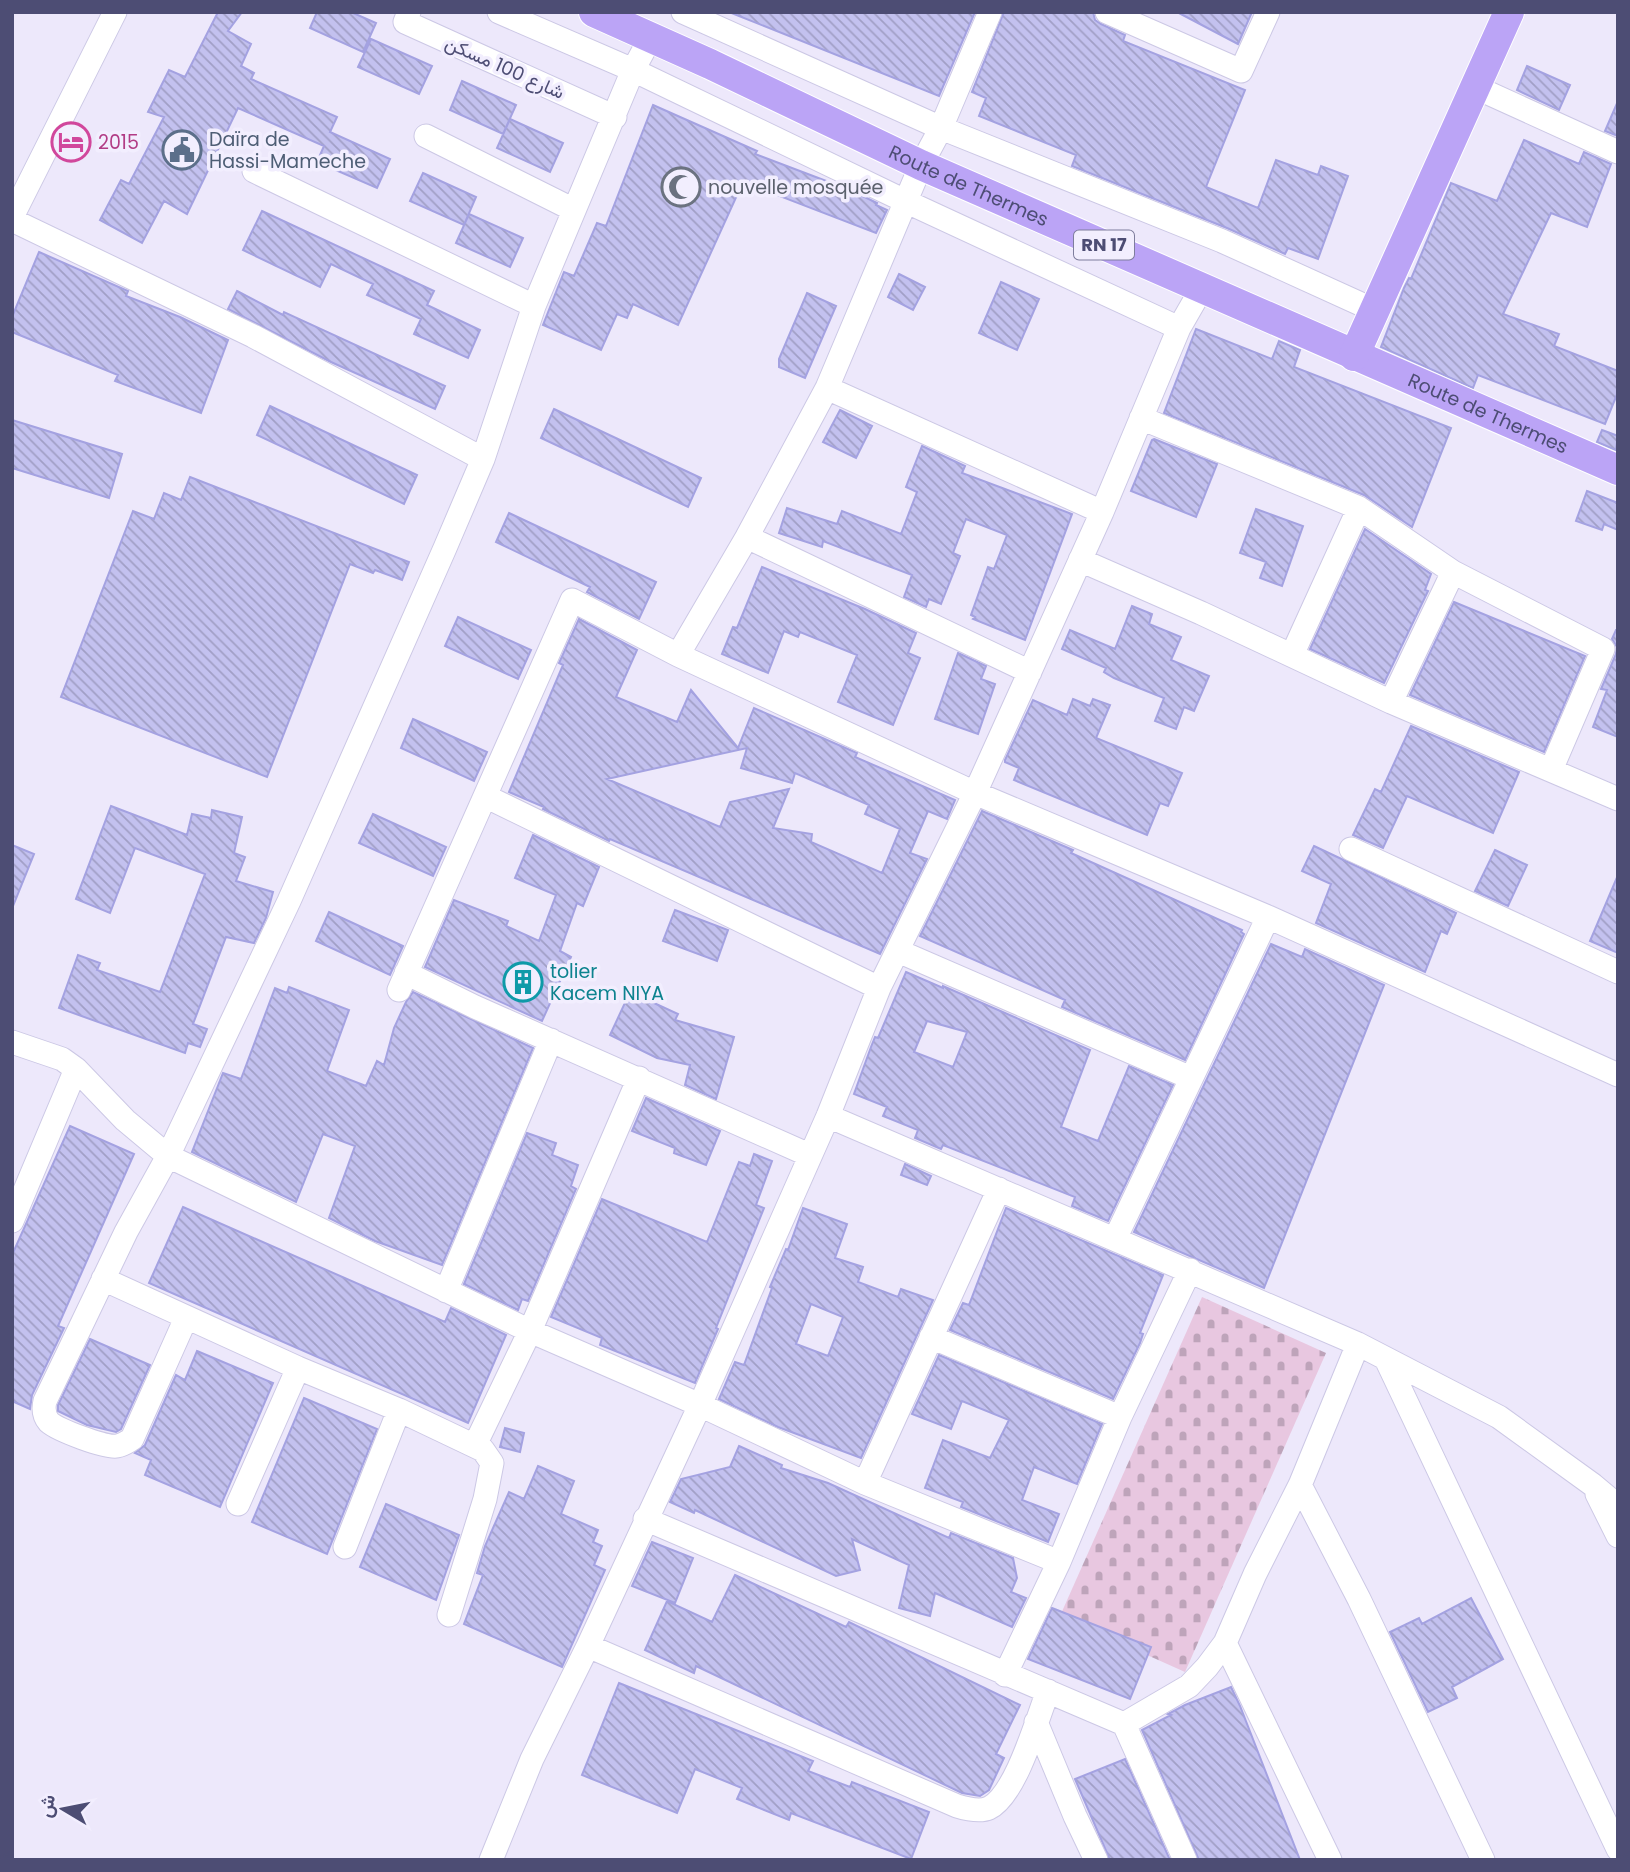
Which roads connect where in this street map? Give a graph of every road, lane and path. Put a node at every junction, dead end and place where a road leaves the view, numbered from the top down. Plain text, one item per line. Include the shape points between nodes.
1 (115, 12) edge
2 (409, 12) edge
3 (499, 12) edge
4 (594, 12) edge
5 (683, 12) edge
6 (990, 12) edge
7 (1107, 12) edge
8 (1268, 12) edge
9 (1509, 12) edge
10 (651, 37) junction
11 (633, 70) junction
12 (1475, 87) junction
13 (615, 117) junction
14 (941, 128) junction
15 (426, 135) dead end
16 (1618, 152) edge
17 (921, 165) junction
18 (254, 171) dead end
19 (905, 201) junction
20 (574, 209) junction
21 (12, 219) edge
22 (1202, 288) junction
23 (534, 306) junction
24 (1376, 312) junction
25 (1179, 328) junction
26 (1354, 356) junction
27 (827, 388) junction
28 (1141, 418) junction
29 (483, 460) junction
30 (1618, 470) edge
31 (1359, 508) junction
32 (1102, 512) junction
33 (747, 537) junction
34 (1080, 560) junction
35 (1454, 572) junction
36 (678, 655) junction
37 (1292, 655) junction
38 (1030, 672) junction
39 (1391, 702) junction
40 (1551, 769) junction
41 (975, 793) junction
42 (485, 796) junction
43 (1618, 799) edge
44 (1351, 849) dead end
45 (1268, 917) junction
46 (898, 951) junction
47 (1618, 972) edge
48 (879, 988) junction
49 (551, 1040) junction
50 (12, 1042) edge
51 (76, 1069) junction
52 (1618, 1075) edge
53 (1191, 1078) junction
54 (639, 1079) junction
55 (828, 1116) junction
56 (168, 1156) junction
57 (809, 1156) junction
58 (999, 1189) junction
59 (12, 1221) edge
60 (1115, 1239) junction
61 (1190, 1270) junction
62 (103, 1279) junction
63 (446, 1291) junction
64 (186, 1318) junction
65 (530, 1331) junction
66 (931, 1336) junction
67 (1358, 1345) junction
68 (1386, 1360) junction
69 (298, 1368) junction
70 (700, 1405) junction
71 (398, 1410) junction
72 (1120, 1417) junction
73 (475, 1445) junction
74 (865, 1483) junction
75 (1300, 1485) junction
76 (1593, 1485) junction
77 (239, 1504) dead end
78 (1618, 1506) edge
79 (645, 1519) junction
80 (1618, 1536) edge
81 (345, 1547) dead end
82 (1059, 1562) junction
83 (449, 1615) dead end
84 (1225, 1643) junction
85 (588, 1646) junction
86 (1005, 1675) junction
87 (1048, 1691) junction
88 (1036, 1721) junction
89 (1124, 1724) junction
90 (1618, 1849) edge
91 (491, 1860) edge
92 (1096, 1860) edge
93 (1185, 1860) edge
94 (1330, 1860) edge
95 (1483, 1860) edge

1 - 21 street
2 - 13 street, شارع 100 مسكن via 405,22
3 - 11 street
4 - 10 main road, Route de Thermes / RN 17
5 - 14 street
6 - 14 street
7 - 8 street via 1241,71
9 - 12 main road
10 - 11 street
10 - 17 main road, Route de Thermes / RN 17
11 - 13 street
11 - 19 street
12 - 16 street
12 - 24 main road
13 - 20 street
14 - 17 street
14 - 24 street via 1222,241
15 - 20 street
17 - 19 street
17 - 22 main road, Route de Thermes / RN 17
18 - 23 street
19 - 25 street
19 - 27 street
20 - 23 street
21 - 29 street via 253,336
22 - 25 street
22 - 26 main road, Route de Thermes / RN 17
23 - 29 street
24 - 26 main road
25 - 28 street
26 - 30 main road, Route de Thermes / RN 17
27 - 32 street
27 - 33 street
28 - 31 street
28 - 32 street
29 - 56 street via 289,901
31 - 35 street
31 - 37 street
32 - 34 street
33 - 36 street
33 - 38 street
34 - 37 street
34 - 38 street
35 - 39 street
35 - 40 street via 1603,649
36 - 41 street
36 - 42 street via 572,600
37 - 39 street
38 - 41 street
39 - 40 street
40 - 43 street
41 - 45 street
41 - 46 street
42 - 48 street
42 - 49 street via 402,982
44 - 47 street
45 - 52 street
45 - 53 street
46 - 48 street
46 - 53 street
48 - 55 street
49 - 54 street
49 - 63 street
50 - 51 street via 62,1059
51 - 56 street
51 - 59 street
53 - 60 street
54 - 57 street
54 - 65 street
55 - 57 street
55 - 58 street
56 - 62 street
56 - 63 street
57 - 70 street
58 - 60 street
58 - 66 street
60 - 61 street
61 - 67 street
61 - 72 street
62 - 64 street
62 - 64 street via 45,1401 47,1420 57,1426 106,1446 132,1439
63 - 65 street
64 - 69 street
65 - 70 street
65 - 73 street
66 - 72 street
66 - 74 street
67 - 68 street
67 - 75 street
68 - 76 street via 1499,1417
68 - 90 street
69 - 71 street
69 - 77 street
70 - 74 street
70 - 79 street
71 - 73 street
71 - 81 street
72 - 82 street
73 - 83 street via 491,1460 491,1474
74 - 82 street
75 - 84 street
75 - 95 street
76 - 78 street
76 - 80 street
79 - 85 street
79 - 86 street
82 - 86 street
84 - 89 street via 1189,1686
84 - 94 street
85 - 88 street via 973,1810 988,1809 1003,1798
85 - 91 street via 532,1759
86 - 87 street
87 - 88 street
87 - 89 street
88 - 92 street
89 - 93 street

